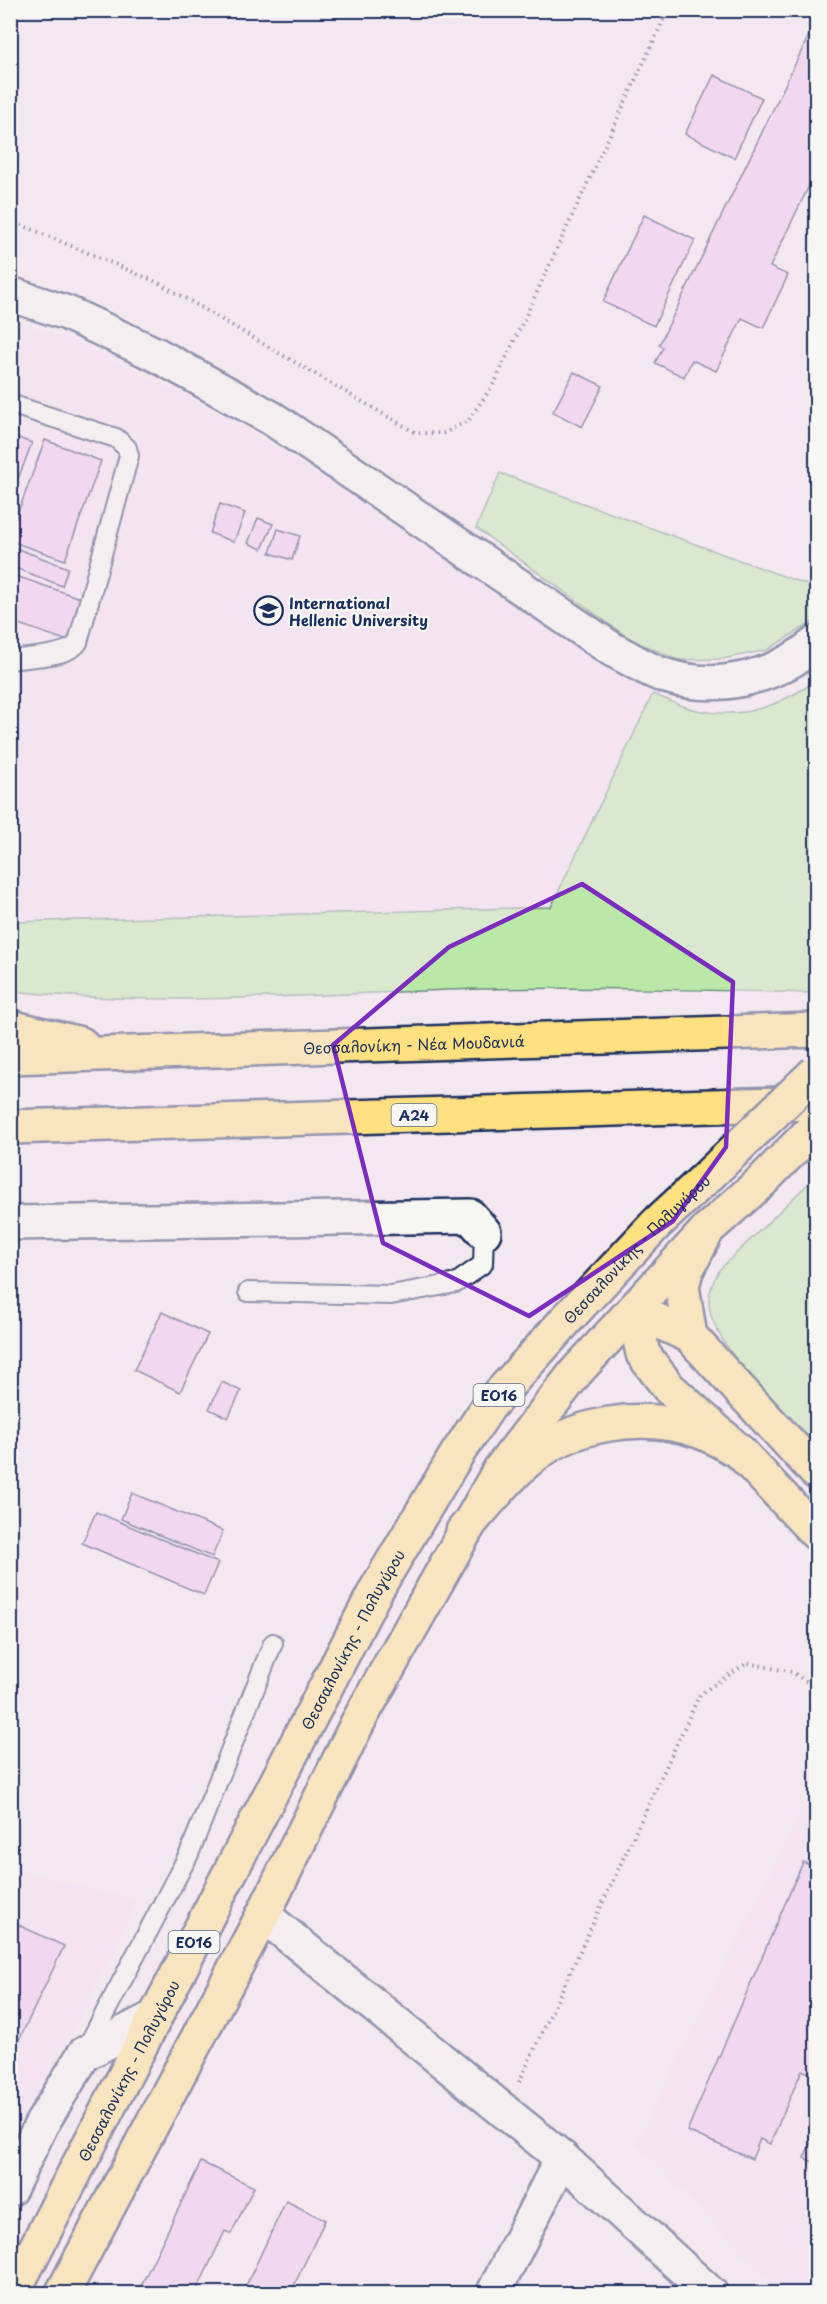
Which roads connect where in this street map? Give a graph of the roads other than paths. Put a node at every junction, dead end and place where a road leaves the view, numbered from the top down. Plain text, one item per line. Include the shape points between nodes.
1 (10, 294) edge
2 (10, 404) edge
3 (816, 643) edge
4 (10, 660) edge
5 (10, 1027) edge
6 (816, 1030) edge
7 (124, 1054) junction
8 (10, 1058) edge
9 (816, 1072) edge
10 (816, 1103) edge
11 (816, 1126) edge
12 (10, 1128) edge
13 (10, 1223) edge
14 (656, 1224) junction
15 (708, 1229) junction
16 (484, 1232) joint
17 (249, 1293) dead end
18 (634, 1310) junction
19 (566, 1320) junction
20 (690, 1336) junction
21 (740, 1452) junction
22 (816, 1472) edge
23 (463, 1531) junction
24 (816, 1533) edge
25 (273, 1642) dead end
26 (263, 1915) junction
27 (155, 2017) junction
28 (84, 2054) junction
29 (562, 2158) junction
30 (10, 2189) edge
31 (12, 2294) edge
32 (62, 2294) edge
33 (493, 2294) edge
34 (711, 2294) edge

1 - 3 street via 67,313 157,355 273,419 612,650 665,676 713,684 764,675
2 - 4 lane via 116,438 127,448 129,456 78,642 66,652
5 - 7 main road
6 - 7 main road, Θεσσαλονίκη - Νέα Μουδανιά
7 - 8 main road, Θεσσαλονίκη - Νέα Μουδανιά
9 - 14 main road, Θεσσαλονίκης - Πολυγύρου / ΕΟ16, bridge
10 - 12 main road, Α24
11 - 15 main road, ΕΟ16
13 - 16 street via 470,1216
14 - 18 main road via 641,1264
14 - 19 main road, Θεσσαλονίκης - Πολυγύρου / ΕΟ16
15 - 18 main road, ΕΟ16
15 - 20 main road via 682,1286
16 - 17 lane via 483,1264 456,1283 391,1295
18 - 19 main road
18 - 20 main road
18 - 21 main road via 643,1354 669,1388
18 - 23 main road, ΕΟ16 via 576,1372 506,1462
19 - 27 main road, Θεσσαλονίκης - Πολυγύρου / ΕΟ16 via 489,1406 387,1571
20 - 22 main road
21 - 23 main road via 688,1428 654,1421 609,1423 565,1437 526,1462
21 - 24 main road
23 - 26 main road, ΕΟ16 via 358,1722
25 - 28 lane via 189,1854
26 - 29 street
26 - 32 main road, ΕΟ16
27 - 28 street
27 - 31 main road, Θεσσαλονίκης - Πολυγύρου / ΕΟ16
28 - 30 street via 41,2125
29 - 33 street
29 - 34 street

